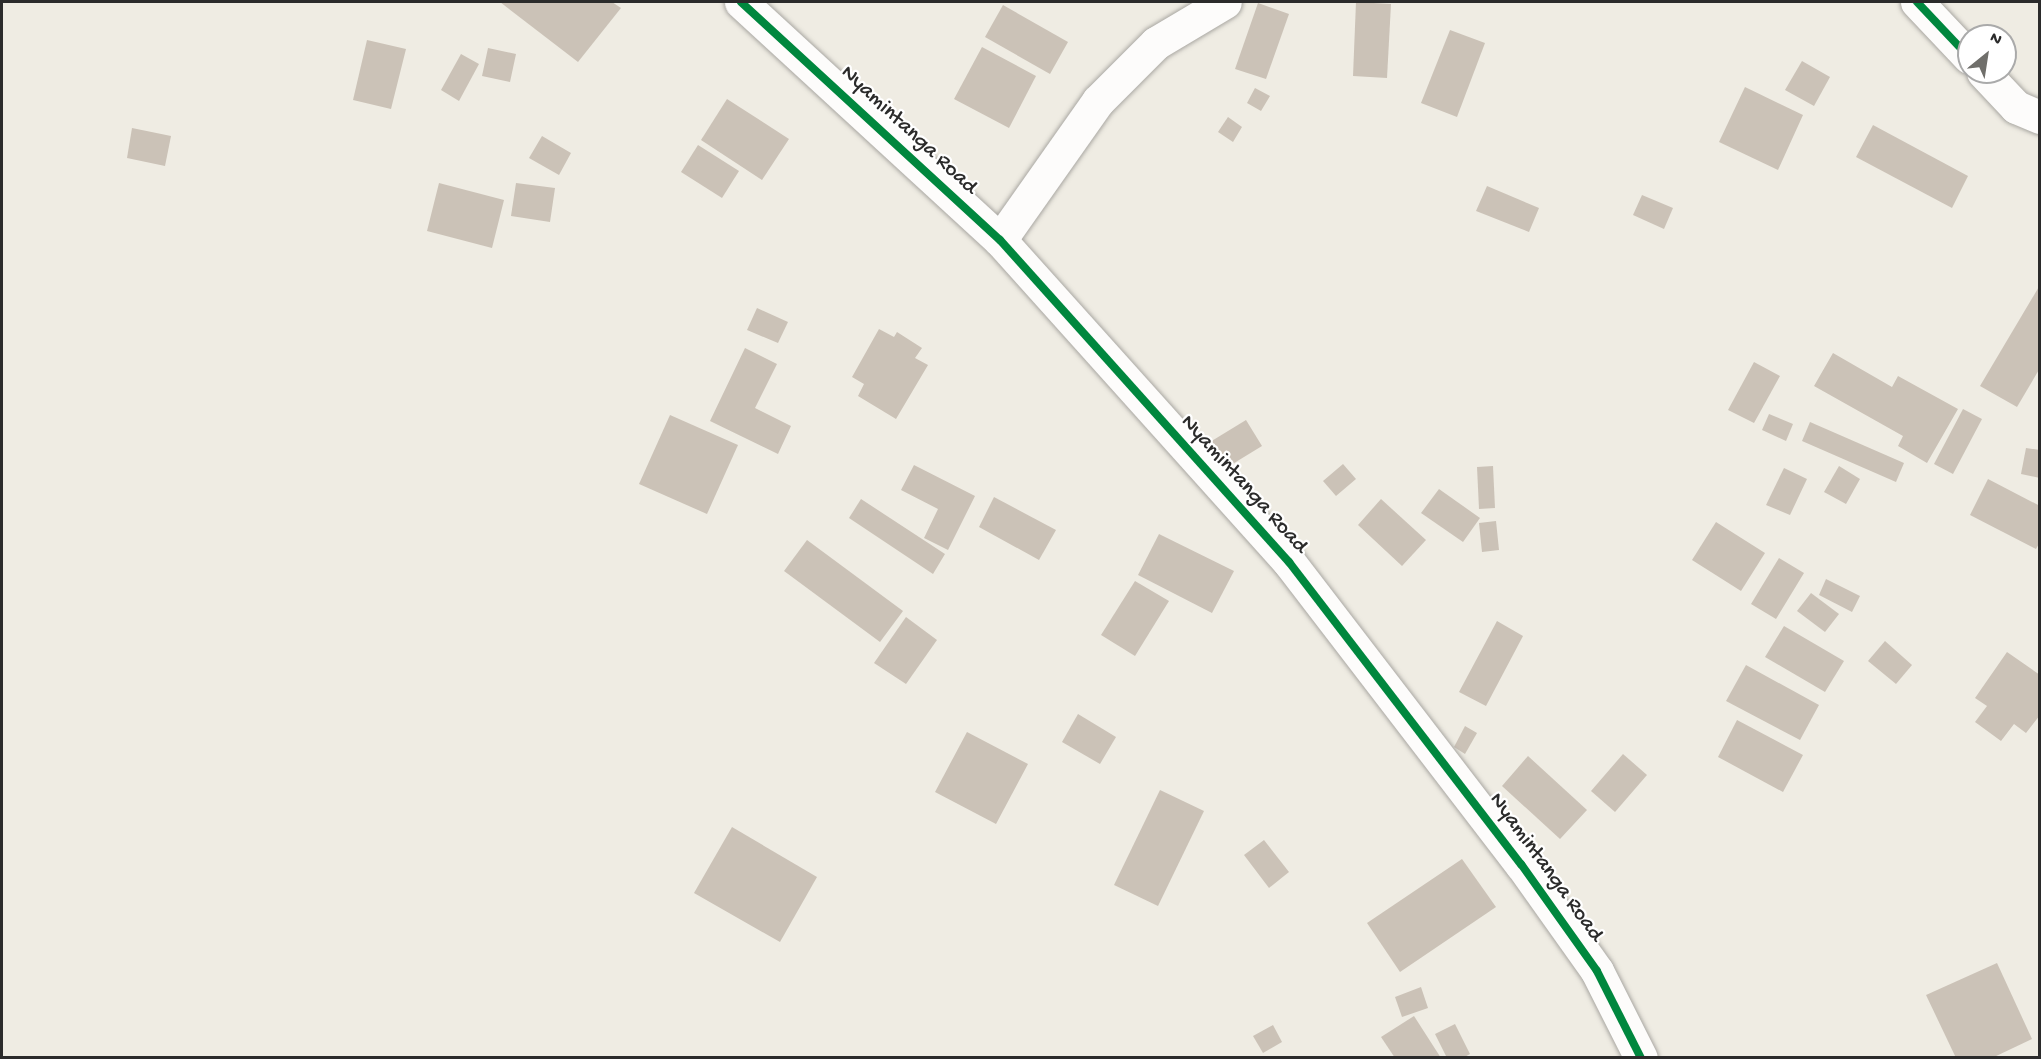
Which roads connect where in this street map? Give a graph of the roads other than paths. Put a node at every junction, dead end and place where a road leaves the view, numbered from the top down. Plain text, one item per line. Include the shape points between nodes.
1 (741, 2) edge
2 (1225, 2) edge
3 (1917, 2) edge
4 (1957, 44) edge
5 (1994, 84) edge
6 (2040, 117) edge
7 (1000, 240) junction
8 (1641, 1058) edge

1 - 7 street, Nyamintanga Road
2 - 7 street via 1156,43 1098,100
3 - 4 street
5 - 6 street via 2016,107
7 - 8 street, Nyamintanga Road via 1288,562 1521,864 1597,971

